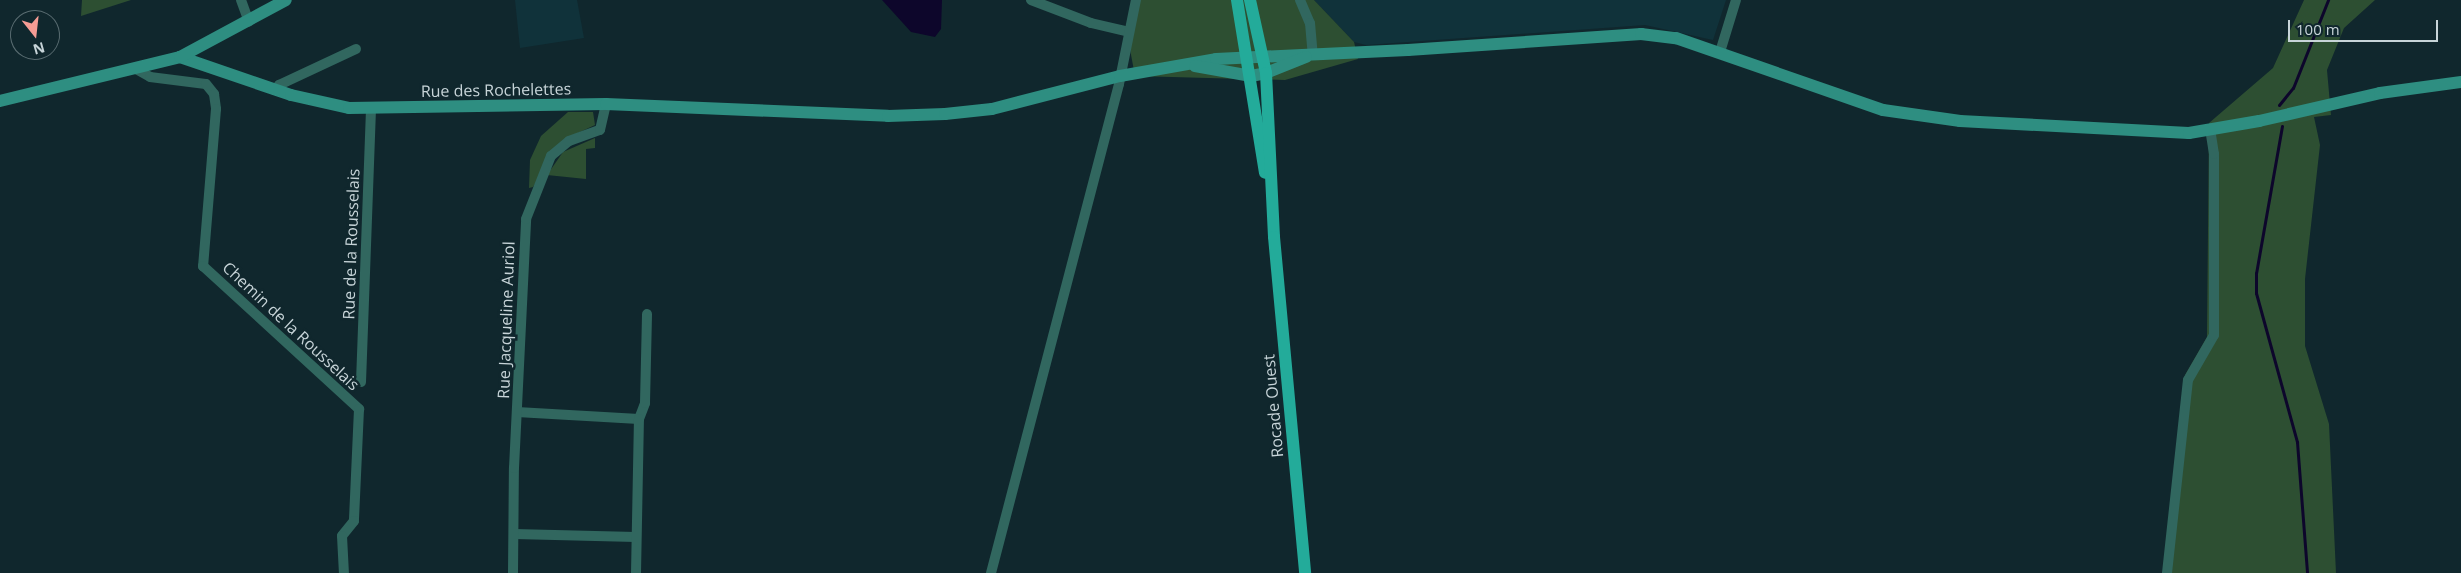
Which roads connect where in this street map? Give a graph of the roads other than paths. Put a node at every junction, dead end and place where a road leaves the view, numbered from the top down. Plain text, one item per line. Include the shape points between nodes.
1 (241, 0) edge
2 (286, 0) edge
3 (1031, 0) edge
4 (1136, 0) edge
5 (1237, 0) edge
6 (1250, 0) edge
7 (1300, 0) edge
8 (1736, 0) edge
9 (248, 22) junction
10 (1130, 32) junction
11 (356, 49) dead end
12 (1720, 52) junction
13 (1313, 54) junction
14 (1266, 55) junction
15 (1248, 56) junction
16 (180, 57) junction
17 (1181, 65) junction
18 (134, 68) junction
19 (1268, 73) junction
20 (1120, 76) junction
21 (1250, 76) junction
22 (2461, 82) edge
23 (276, 90) junction
24 (0, 101) edge
25 (606, 104) junction
26 (372, 108) junction
27 (2210, 130) junction
28 (1274, 237) junction
29 (648, 314) dead end
30 (361, 382) dead end
31 (517, 412) junction
32 (639, 419) junction
33 (514, 534) junction
34 (636, 536) junction
35 (344, 573) edge
36 (513, 573) edge
37 (636, 573) edge
38 (991, 573) edge
39 (1304, 573) edge
40 (2168, 573) edge

1 - 9 street
2 - 9 street
3 - 10 street via 1091,23
4 - 10 street
5 - 15 main road, Rocade Ouest
6 - 14 main road, Rocade Ouest
7 - 13 street via 1310,23
8 - 12 street
9 - 16 street
10 - 20 street
11 - 23 street via 279,85
12 - 13 street, Rue des Rochelettes via 1676,38 1641,34
12 - 27 street, Rue des Rochelettes via 1883,110 1922,117 2136,131
13 - 14 street, Rue des Rochelettes
13 - 19 street
14 - 15 street, Rue des Rochelettes
14 - 19 main road, Rocade Ouest
15 - 17 street, Rue des Rochelettes
15 - 21 main road, Rocade Ouest
16 - 18 street
16 - 23 street, Rue des Rochelettes
17 - 20 street, Rue des Rochelettes
17 - 21 street
18 - 24 street
18 - 35 street, Chemin de la Rousselais via 150,77 206,84 214,94 216,108 203,266 359,409 354,521 342,536
19 - 21 street
19 - 28 main road, Rocade Ouest
20 - 25 street, Rue des Rochelettes via 992,109 945,114 821,115
20 - 38 street
21 - 28 main road, Rocade Ouest
22 - 27 street, Rue des Rochelettes via 2380,93
23 - 26 street, Rue des Rochelettes via 330,105
25 - 26 street, Rue des Rochelettes
25 - 31 street, Rue Jacqueline Auriol via 600,130 569,141 551,156 526,219 522,248
26 - 30 street, Rue de la Rousselais
27 - 40 street via 2214,154 2214,335 2188,380
28 - 39 main road, Rocade Ouest
29 - 32 street via 645,403
31 - 32 street
31 - 33 street, Rue Jacqueline Auriol
32 - 34 street
33 - 34 street
33 - 36 street, Rue Jacqueline Auriol
34 - 37 street

